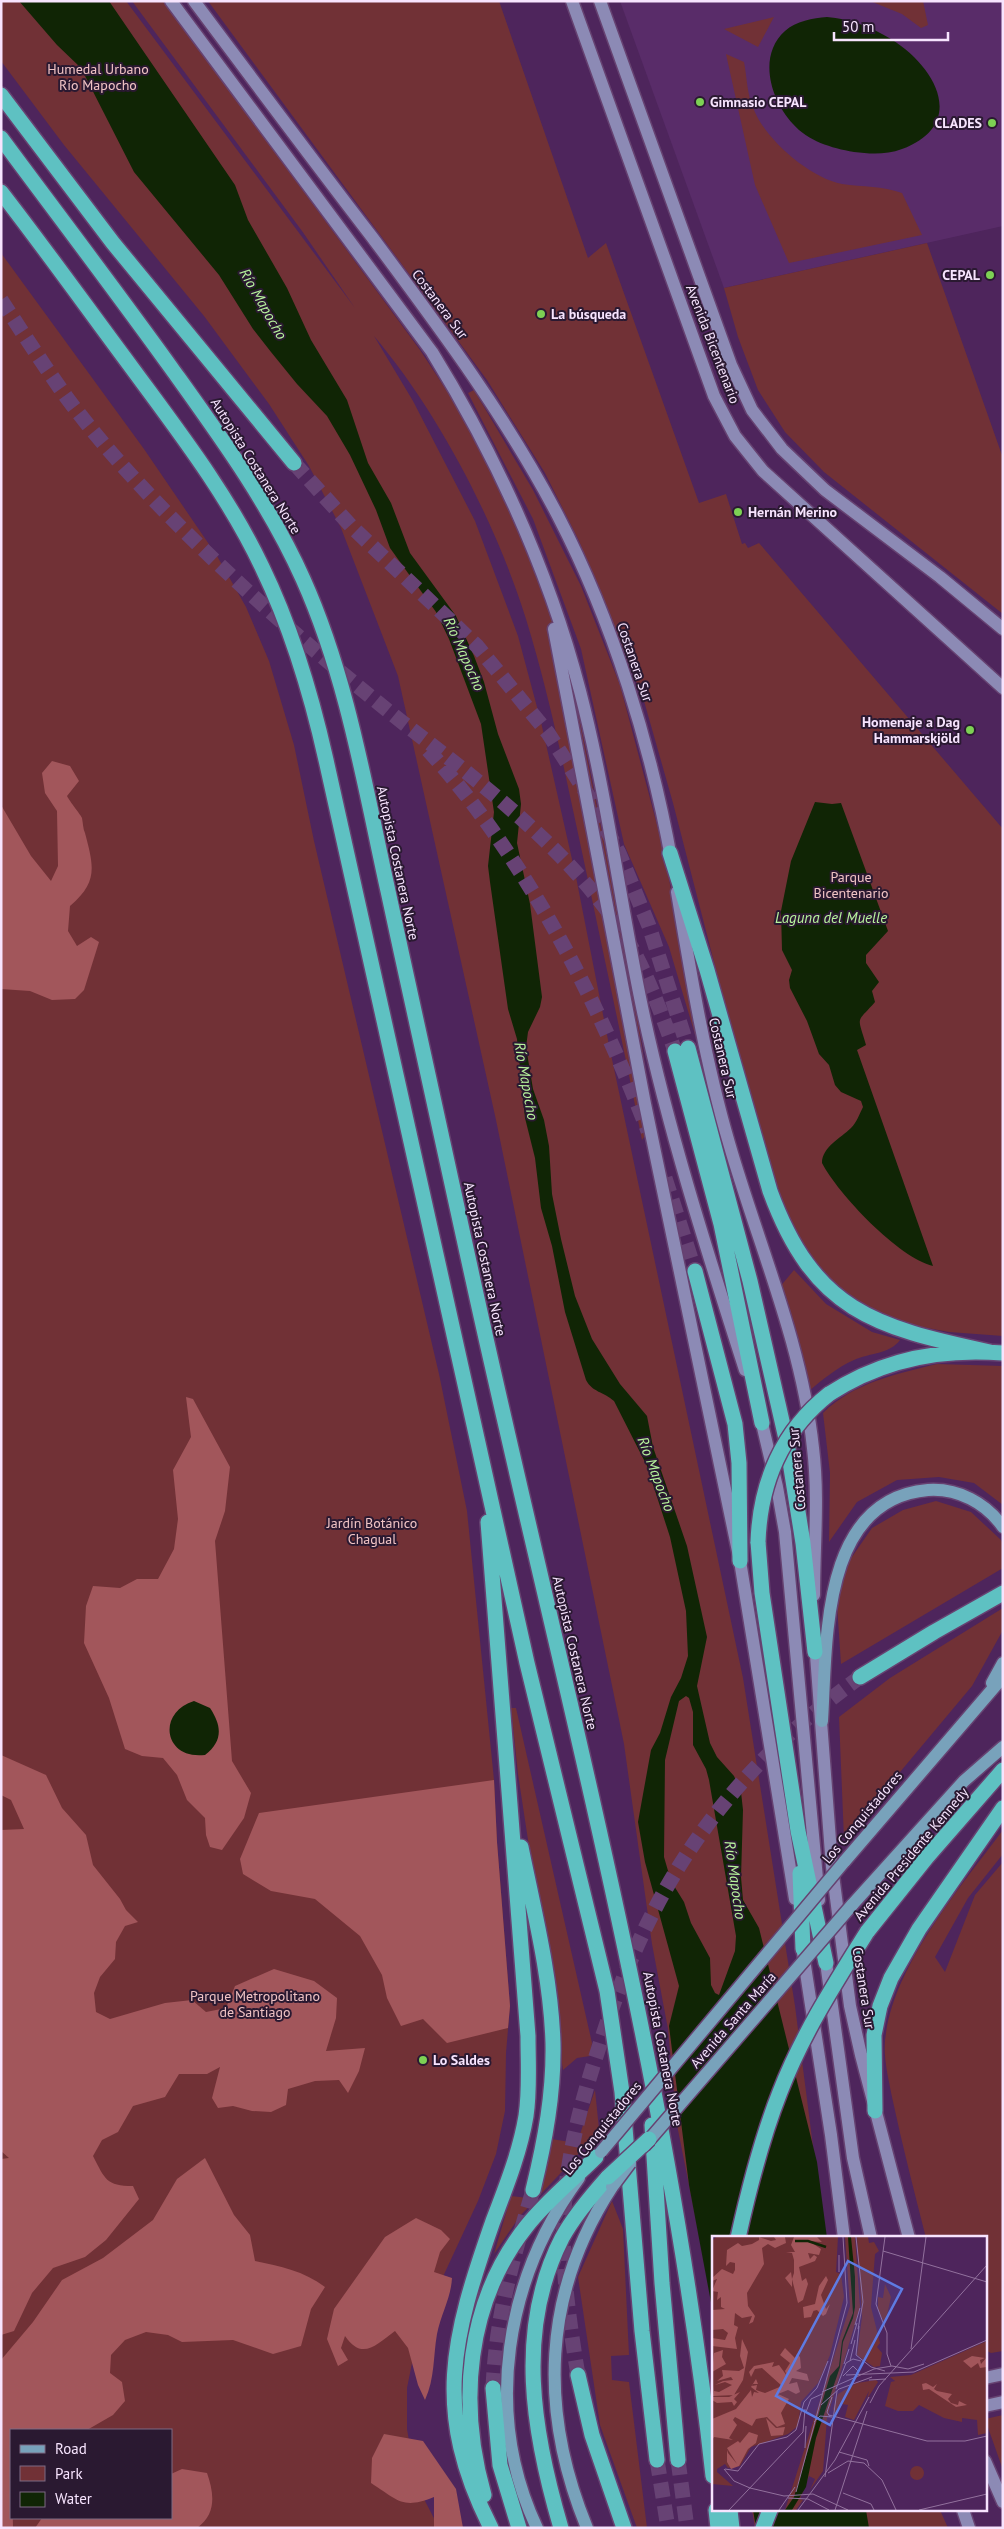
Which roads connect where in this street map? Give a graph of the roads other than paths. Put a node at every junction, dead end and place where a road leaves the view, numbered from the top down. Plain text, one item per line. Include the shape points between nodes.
1 (171, 1) edge
2 (194, 1) edge
3 (572, 1) edge
4 (600, 1) edge
5 (1, 95) edge
6 (1, 138) edge
7 (1, 192) edge
8 (294, 462) tunnel mouth
9 (546, 590) junction
10 (1003, 629) edge
11 (1003, 687) edge
12 (670, 853) junction
13 (695, 1271) tunnel mouth
14 (996, 1352) edge
15 (762, 1423) junction
16 (484, 1471) junction
17 (1003, 1527) edge
18 (740, 1560) junction
19 (1003, 1584) edge
20 (1003, 1593) edge
21 (934, 1632) junction
22 (815, 1652) junction
23 (1003, 1663) edge
24 (860, 1677) tunnel mouth
25 (1003, 1677) edge
26 (982, 1700) junction
27 (822, 1721) junction
28 (1003, 1747) edge
29 (1003, 1770) edge
30 (509, 1787) junction
31 (1003, 1808) edge
32 (798, 1831) junction
33 (803, 1949) junction
34 (826, 1963) junction
35 (651, 2073) junction
36 (875, 2111) junction
37 (649, 2139) joint
38 (598, 2154) junction
39 (610, 2182) junction
40 (533, 2190) tunnel mouth
41 (738, 2236) edge
42 (844, 2236) edge
43 (872, 2236) edge
44 (908, 2236) edge
45 (1003, 2374) edge
46 (578, 2375) tunnel mouth
47 (986, 2378) edge
48 (492, 2388) tunnel mouth
49 (657, 2460) tunnel mouth
50 (678, 2460) tunnel mouth
51 (986, 2464) edge
52 (712, 2468) edge
53 (1003, 2502) edge
54 (716, 2512) edge
55 (730, 2512) edge
56 (769, 2512) edge
57 (964, 2512) edge
58 (493, 2528) edge
59 (519, 2528) edge
60 (537, 2528) edge
61 (561, 2528) edge
62 (587, 2528) edge
63 (624, 2528) edge
64 (718, 2528) edge
65 (732, 2528) edge
66 (764, 2528) edge
67 (970, 2528) edge

1 - 9 main road, Costanera Sur via 432,352 488,453 529,543
2 - 12 main road, Costanera Sur via 449,339 559,517 595,594 625,674
3 - 11 main road, Avenida Bicentenario via 714,396 735,436 763,471
4 - 10 main road, Avenida Bicentenario via 731,366 752,410 782,449 825,490
5 - 8 highway via 119,251
6 - 35 highway, Autopista Costanera Norte via 234,456 287,545 322,626 342,692 372,818 494,1376 622,1927
7 - 16 highway via 218,489 262,566 290,630 314,707
9 - 15 main road, Costanera Sur via 580,691 658,1075
9 - 18 main road, Costanera Sur via 645,1104
12 - 14 highway via 770,1192 780,1219 801,1256 824,1286 854,1309 876,1320 919,1336
12 - 22 main road, Costanera Sur via 715,1093 787,1328 807,1410 816,1493
13 - 18 highway via 735,1424 739,1463
14 - 32 highway, bridge via 901,1360 862,1374 829,1394 801,1420 776,1458 762,1498 758,1542 762,1593
15 - 22 highway via 681,1050 750,1281 787,1443
15 - 34 main road, Costanera Sur via 777,1487 790,1574 804,1756
16 - 30 highway
16 - 49 highway via 606,1991 622,2092 642,2331
17 - 27 main road via 993,1514 973,1500 955,1492 935,1489 897,1498 867,1519 841,1562 833,1589
18 - 33 main road, Costanera Sur
19 - 21 highway
20 - 21 highway
21 - 24 highway
22 - 27 main road, Costanera Sur
23 - 26 main road
25 - 26 main road, Los Conquistadores
26 - 38 main road, Los Conquistadores, bridge
27 - 36 main road, Costanera Sur via 832,1867 849,1996
28 - 37 main road, Avenida Santa María, bridge via 964,1781
29 - 41 highway, Avenida Presidente Kennedy, bridge via 867,1932 815,2018 781,2090 754,2169
30 - 40 highway via 534,1908 553,2043 549,2117
30 - 58 highway via 526,1999 526,2117 514,2164 463,2314 457,2339 453,2390 464,2465 477,2500
31 - 36 highway via 915,1935 886,1989 874,2035
32 - 33 highway
32 - 34 highway
33 - 42 main road, Costanera Sur
34 - 43 main road, Costanera Sur via 853,2158
35 - 50 highway via 654,2180
35 - 52 highway, Autopista Costanera Norte via 698,2357
36 - 44 main road, Costanera Sur
37 - 39 highway, bridge
38 - 58 highway via 525,2227 496,2276 481,2315 471,2364 469,2406 475,2460
38 - 60 main road, Los Conquistadores via 548,2229 525,2282 511,2334 506,2388 510,2436 522,2489
39 - 61 highway via 575,2217 562,2238 545,2282 535,2325 533,2375 537,2426
39 - 62 main road via 570,2268 555,2342 558,2425 569,2475
45 - 47 main road
46 - 63 highway via 592,2435
48 - 59 highway via 500,2465
51 - 53 main road
54 - 64 highway
55 - 65 highway
56 - 66 highway
57 - 67 main road

